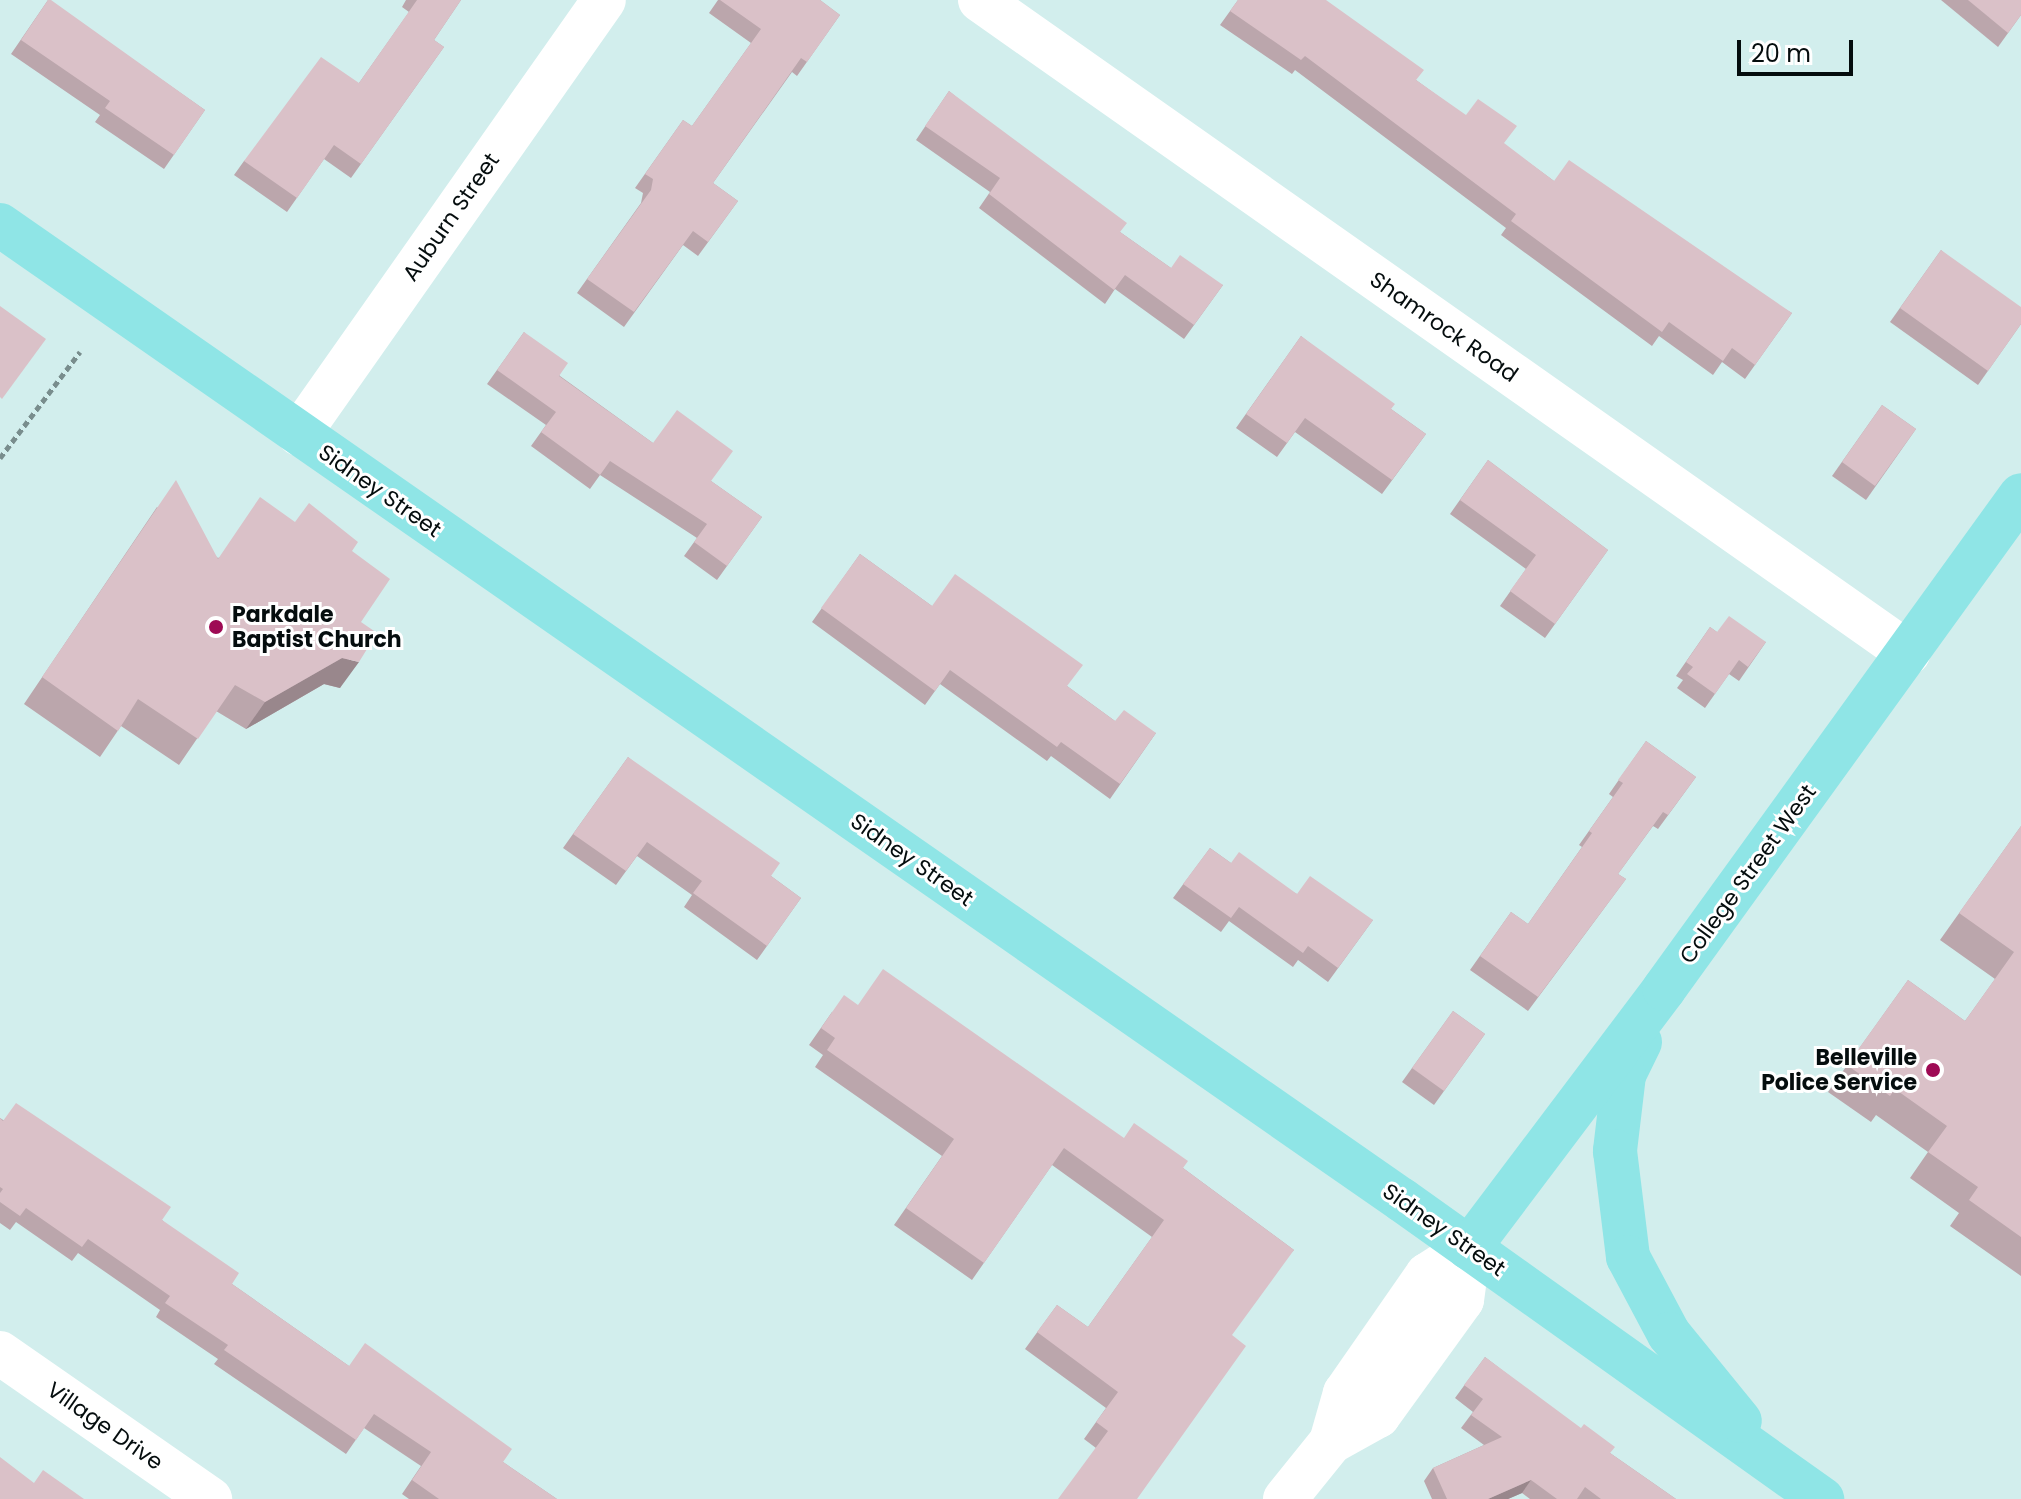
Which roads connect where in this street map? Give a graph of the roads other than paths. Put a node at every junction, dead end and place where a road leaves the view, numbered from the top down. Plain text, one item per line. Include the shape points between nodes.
1 (604, 0) edge
2 (980, 0) edge
3 (0, 225) edge
4 (299, 434) junction
5 (2021, 495) edge
6 (1908, 653) junction
7 (1664, 989) junction
8 (1469, 1248) junction
9 (0, 1353) edge
10 (1778, 1466) junction
11 (210, 1499) edge
12 (1285, 1499) edge
13 (1822, 1499) edge

1 - 4 street, Auburn Street
2 - 6 street, Shamrock Road
3 - 4 main road, Sidney Street
4 - 8 main road, Sidney Street
5 - 6 main road, College Street West
6 - 7 main road, College Street West
7 - 8 main road, College Street West
7 - 10 main road via 1624,1075 1615,1151 1628,1257 1669,1334
8 - 10 main road, Sidney Street
8 - 12 street, College Street West via 1427,1275 1345,1393 1331,1442
9 - 11 street, Village Drive
10 - 13 main road, Sidney Street

